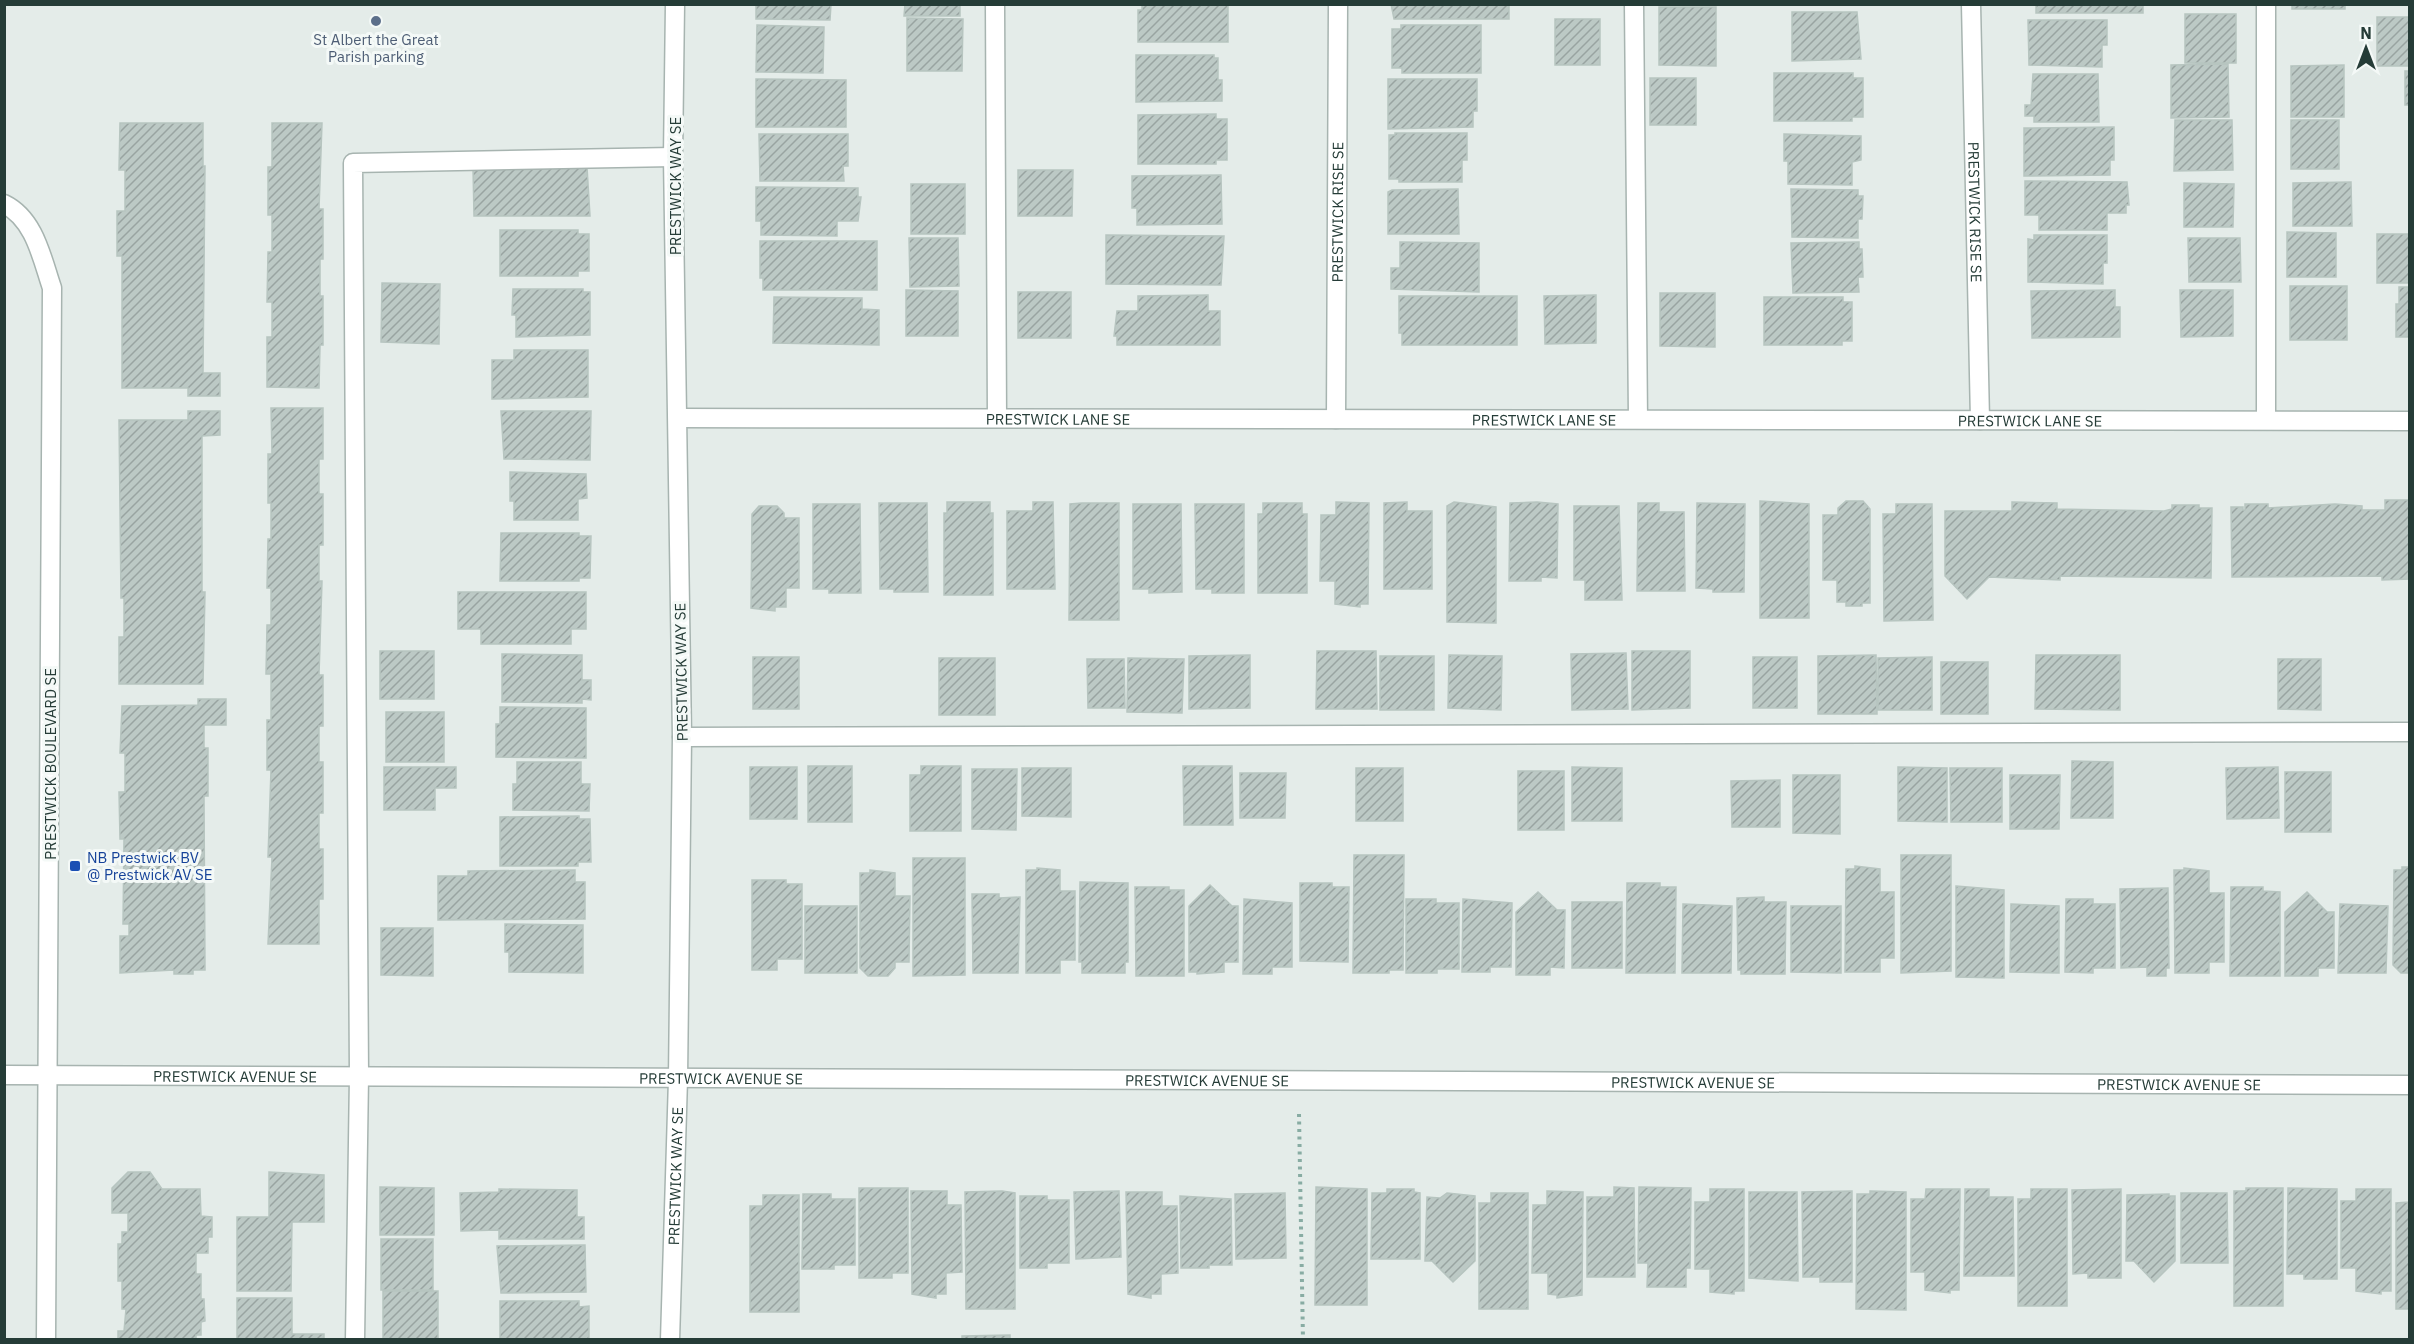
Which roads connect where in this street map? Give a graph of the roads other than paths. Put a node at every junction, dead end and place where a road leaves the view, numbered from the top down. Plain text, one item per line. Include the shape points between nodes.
1 (675, 4) edge
2 (995, 4) edge
3 (1338, 4) edge
4 (1634, 4) edge
5 (1971, 4) edge
6 (2266, 4) edge
7 (673, 157) junction
8 (4, 204) edge
9 (678, 418) junction
10 (997, 418) junction
11 (1336, 418) junction
12 (1638, 419) junction
13 (1980, 420) junction
14 (2266, 420) junction
15 (2409, 421) edge
16 (2409, 732) edge
17 (682, 737) junction
18 (4, 1075) edge
19 (48, 1075) junction
20 (359, 1076) junction
21 (678, 1079) junction
22 (2409, 1085) edge
23 (45, 1340) edge
24 (355, 1340) edge
25 (670, 1340) edge

1 - 7 street, PRESTWICK WAY SE
2 - 10 street
3 - 11 street, PRESTWICK RISE SE
4 - 12 street
5 - 13 street, PRESTWICK RISE SE
6 - 14 street
7 - 9 street, PRESTWICK WAY SE
7 - 20 street via 353,163
8 - 19 street, PRESTWICK BOULEVARD SE via 15,209 34,236 52,288
9 - 10 street, PRESTWICK LANE SE
9 - 17 street, PRESTWICK WAY SE
10 - 11 street, PRESTWICK LANE SE
11 - 12 street, PRESTWICK LANE SE
12 - 13 street, PRESTWICK LANE SE
13 - 14 street, PRESTWICK LANE SE
14 - 15 street, PRESTWICK LANE SE
16 - 17 street
17 - 21 street, PRESTWICK WAY SE
18 - 19 street, PRESTWICK AVENUE SE
19 - 20 street, PRESTWICK AVENUE SE
19 - 23 street, PRESTWICK BOULEVARD SE
20 - 21 street, PRESTWICK AVENUE SE
20 - 24 street
21 - 22 street, PRESTWICK AVENUE SE
21 - 25 street, PRESTWICK WAY SE

